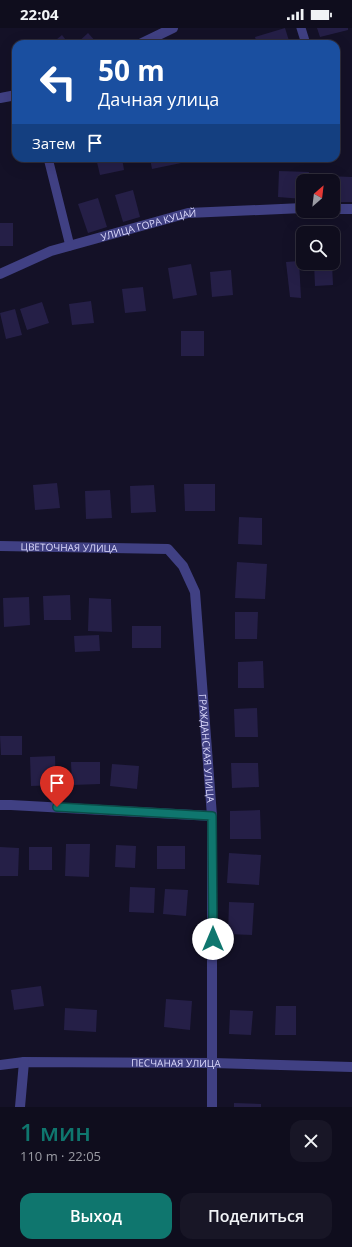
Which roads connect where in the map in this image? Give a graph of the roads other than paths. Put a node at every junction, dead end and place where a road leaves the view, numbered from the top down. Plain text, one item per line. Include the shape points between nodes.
1 (173, 28) edge
2 (301, 28) edge
3 (148, 40) edge
4 (305, 40) edge
5 (12, 96) edge
6 (0, 98) edge
7 (49, 162) edge
8 (296, 208) edge
9 (340, 209) edge
10 (352, 209) edge
11 (70, 246) junction
12 (0, 274) edge
13 (0, 546) edge
14 (137, 549) joint
15 (0, 805) edge
16 (212, 816) junction
17 (24, 1062) junction
18 (213, 1063) junction
19 (0, 1065) edge
20 (352, 1067) edge
21 (20, 1107) edge
22 (212, 1107) edge

1 - 3 street
2 - 4 lane
5 - 6 street
7 - 11 lane
8 - 11 street, УЛИЦА ГОРА КУЦАЙ via 188,213
9 - 10 street
11 - 12 street, УЛИЦА ГОРА КУЦАЙ via 51,251
13 - 14 street, ЦВЕТОЧНАЯ УЛИЦА
14 - 16 street, ГРАЖДАНСКАЯ УЛИЦА via 168,549 183,566 195,592
15 - 16 street
16 - 18 street, ГРАЖДАНСКАЯ УЛИЦА
17 - 18 street, ПЕСЧАНАЯ УЛИЦА
17 - 19 street, ПЕСЧАНАЯ УЛИЦА
17 - 21 street
18 - 20 street, ПЕСЧАНАЯ УЛИЦА
18 - 22 street, ГРАЖДАНСКАЯ УЛИЦА

